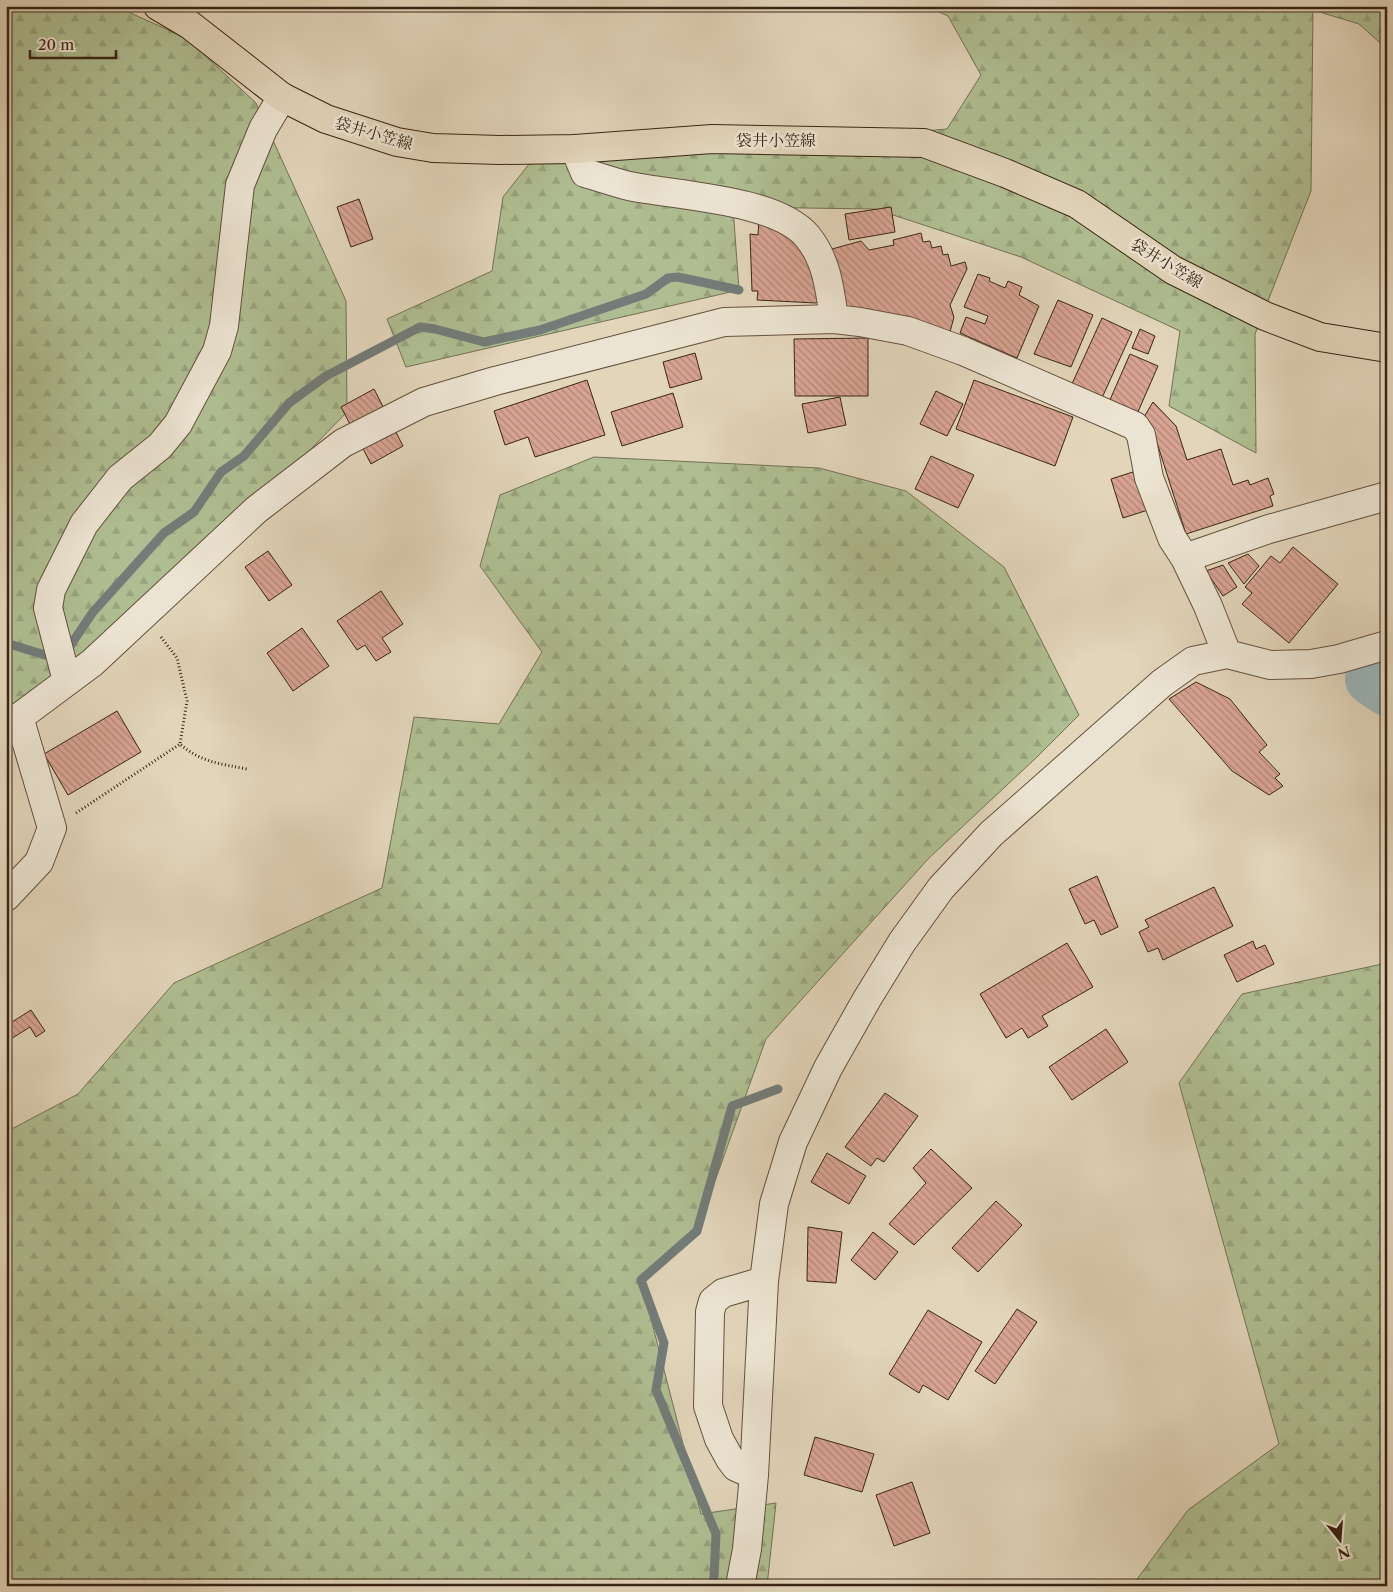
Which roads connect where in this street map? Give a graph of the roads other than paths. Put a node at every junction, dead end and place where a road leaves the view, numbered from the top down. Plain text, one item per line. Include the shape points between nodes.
1 (158, 6) edge
2 (282, 97) junction
3 (575, 149) junction
4 (834, 319) junction
5 (1387, 348) edge
6 (1387, 496) edge
7 (1184, 558) junction
8 (1387, 645) edge
9 (1227, 654) junction
10 (67, 681) junction
11 (12, 722) edge
12 (6, 898) edge
13 (764, 1281) junction
14 (754, 1475) junction
15 (740, 1586) edge

1 - 2 main road, 袋井小笠線 via 190,25
2 - 3 main road, 袋井小笠線 via 326,119 397,142 432,148
2 - 10 street via 263,129 240,184 224,326 217,351 178,424 160,446 120,478 84,524 51,590 48,608
3 - 4 street via 585,173 628,185 751,206 792,223 819,254 826,272
3 - 5 main road, 袋井小笠線 via 712,139 924,143 1077,204 1173,270 1265,316 1320,337
4 - 7 street via 908,331 963,351 1135,426 1141,435 1149,478 1172,538
4 - 10 street via 724,322 424,402 343,443 256,510 92,663
6 - 7 street via 1269,529
7 - 9 street
8 - 9 street via 1311,664 1270,665
9 - 13 street via 1193,661 1162,683 991,834 940,888 867,999 828,1068 793,1142 774,1204
10 - 11 street
11 - 12 street via 52,828 38,862
13 - 14 street
13 - 14 street via 723,1293 713,1301 710,1312 708,1406 730,1459 736,1467
14 - 15 street

